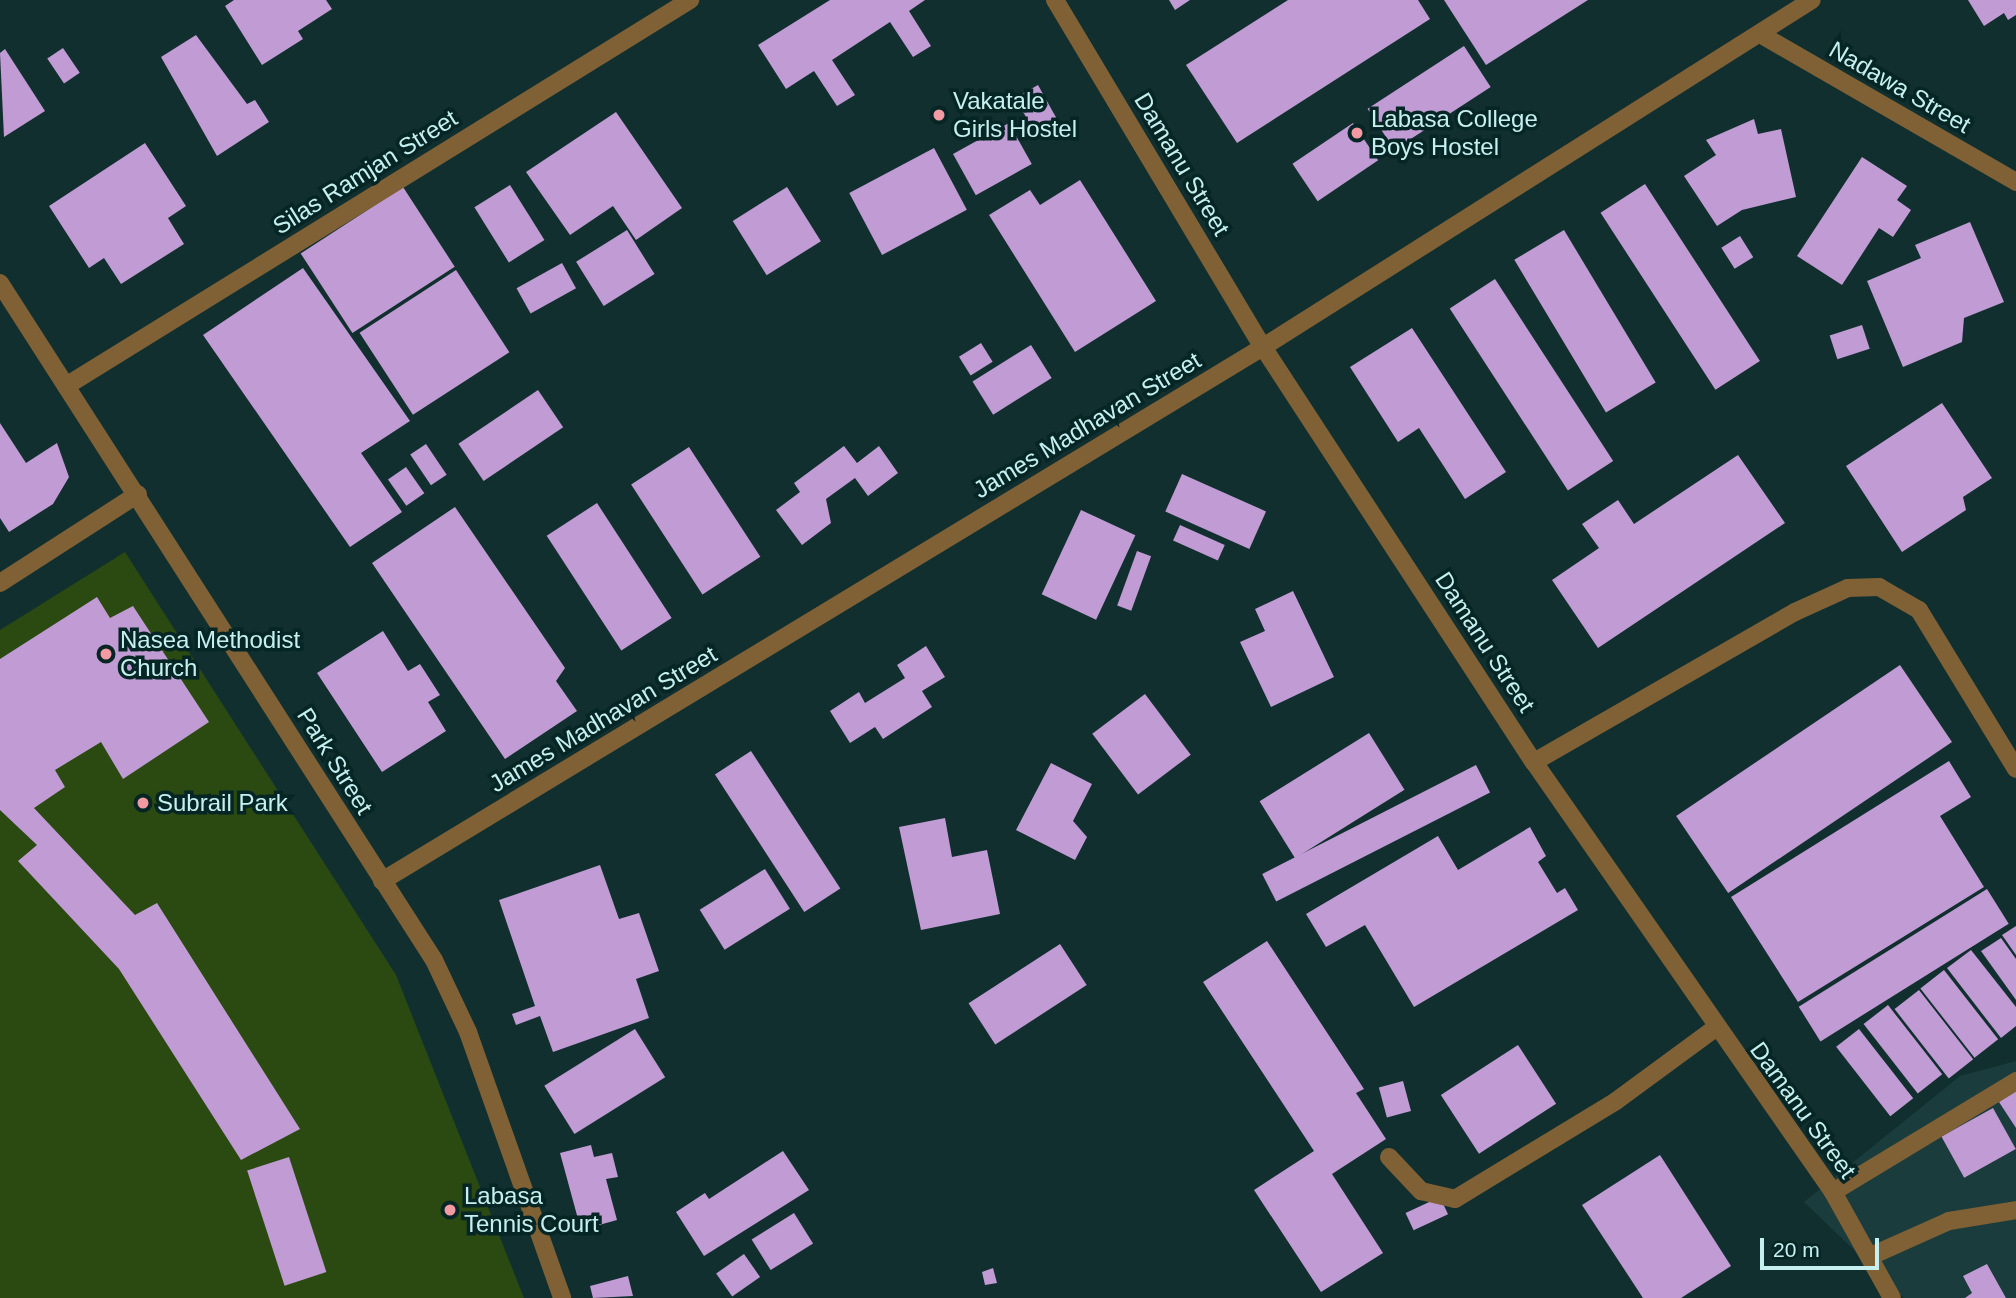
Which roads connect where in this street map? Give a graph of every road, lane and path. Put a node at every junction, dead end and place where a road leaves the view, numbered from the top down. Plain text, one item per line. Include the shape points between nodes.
1 (690, 0) edge
2 (1055, 0) edge
3 (1812, 0) edge
4 (1760, 34) junction
5 (2016, 182) edge
6 (0, 283) edge
7 (1263, 347) junction
8 (66, 386) junction
9 (138, 494) junction
10 (0, 583) edge
11 (1534, 762) junction
12 (2016, 769) edge
13 (382, 881) junction
14 (1714, 1029) junction
15 (2016, 1081) edge
16 (1389, 1157) dead end
17 (1833, 1192) junction
18 (2016, 1210) edge
19 (1873, 1255) junction
20 (562, 1298) edge
21 (1892, 1298) edge

1 - 8 street, Silas Ramjan Street
2 - 7 street, Damanu Street
3 - 4 street, James Madhavan Street
4 - 5 street, Nadawa Street
4 - 7 street, James Madhavan Street
6 - 8 street, Park Street
7 - 11 street, Damanu Street
7 - 13 street, James Madhavan Street
8 - 9 street, Park Street
9 - 10 street
9 - 13 street, Park Street
11 - 12 street via 1795,612 1848,588 1879,587 1919,610
11 - 14 street, Damanu Street
13 - 20 street, Park Street via 434,960 468,1032
14 - 16 street via 1616,1101 1455,1199 1421,1191
14 - 17 street, Damanu Street
15 - 17 street
17 - 19 street, Damanu Street
18 - 19 street via 1949,1221
19 - 21 street, Damanu Street

